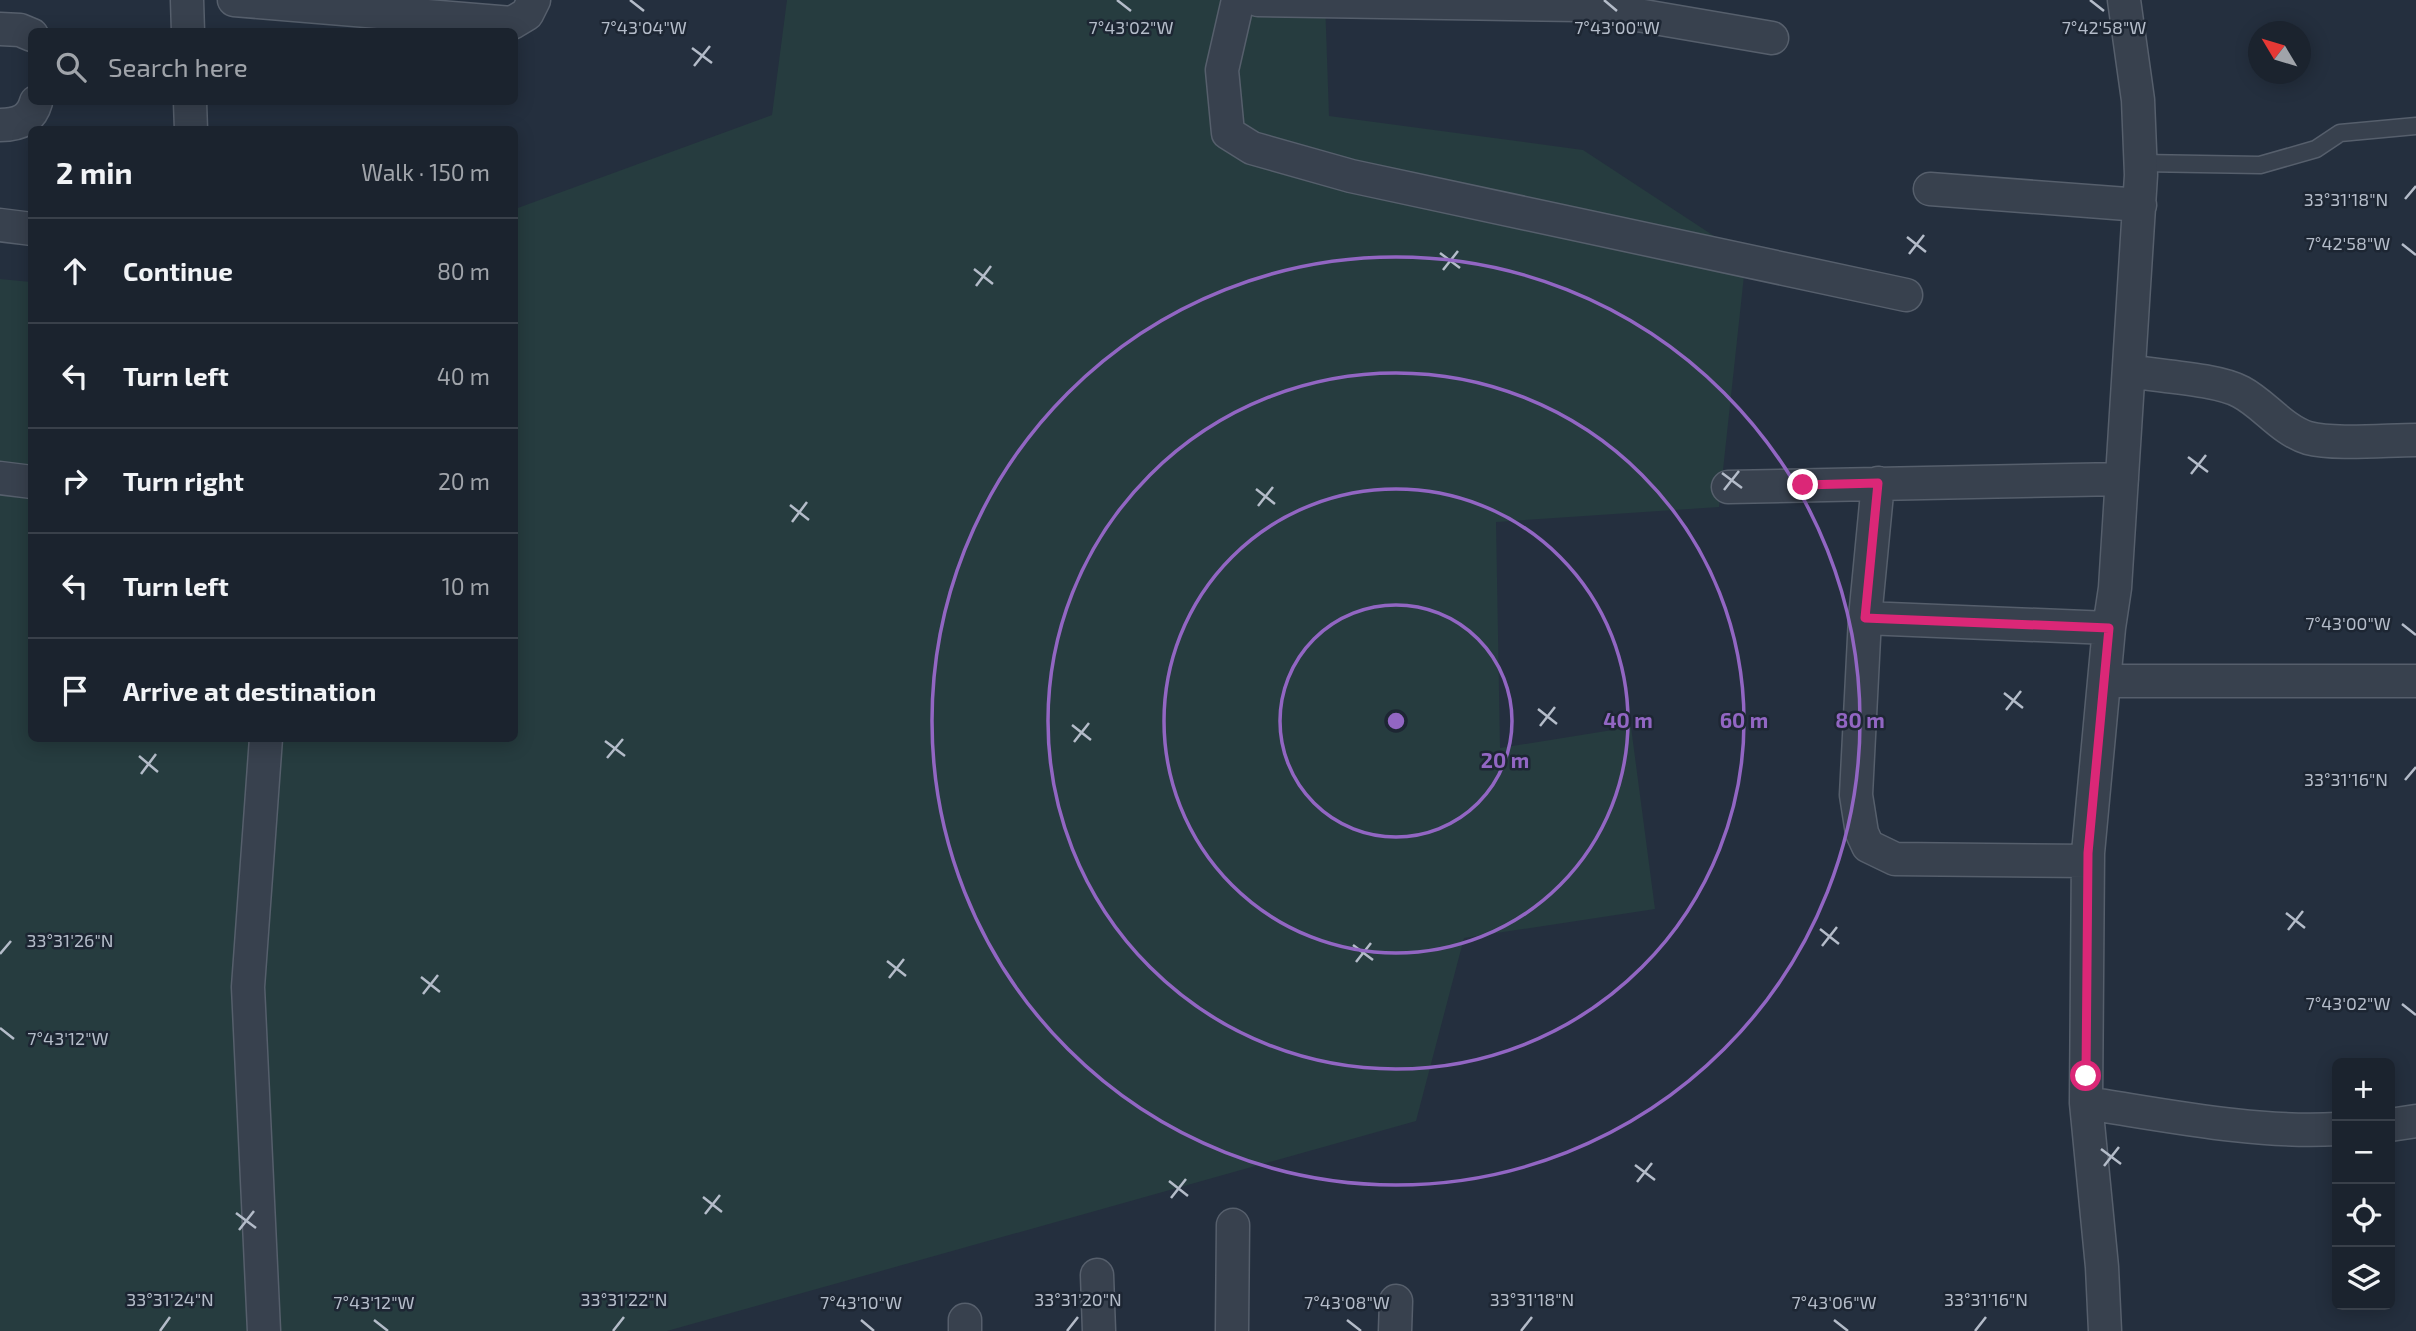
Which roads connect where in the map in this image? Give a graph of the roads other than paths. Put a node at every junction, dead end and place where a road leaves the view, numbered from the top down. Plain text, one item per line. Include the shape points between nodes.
1 (187, 0) edge
2 (234, 0) edge
3 (534, 0) edge
4 (1238, 0) edge
5 (1258, 0) edge
6 (2124, 0) edge
7 (188, 28) edge
8 (0, 29) edge
9 (28, 33) edge
10 (1772, 38) dead end
11 (35, 105) edge
12 (190, 105) edge
13 (0, 125) edge
14 (191, 126) edge
15 (2416, 126) edge
16 (2141, 163) junction
17 (1930, 189) dead end
18 (2140, 205) junction
19 (0, 225) edge
20 (28, 228) edge
21 (1906, 295) dead end
22 (2129, 371) junction
23 (2416, 440) edge
24 (0, 478) edge
25 (2122, 479) junction
26 (28, 482) edge
27 (1878, 483) junction
28 (1728, 487) dead end
29 (1865, 618) junction
30 (2109, 628) junction
31 (2105, 681) junction
32 (2416, 681) edge
33 (266, 742) edge
34 (2088, 861) junction
35 (2086, 1103) junction
36 (2416, 1121) edge
37 (2395, 1124) edge
38 (2332, 1129) edge
39 (1233, 1225) dead end
40 (1097, 1275) dead end
41 (264, 1331) edge
42 (1099, 1331) edge
43 (1232, 1331) edge
44 (2105, 1331) edge

1 - 7 street
2 - 3 street via 512,23 527,14
4 - 21 street via 1222,71 1228,133 1252,148 1351,176
5 - 10 street via 1579,5
6 - 16 street via 2138,100
8 - 9 street
11 - 13 street via 24,121
12 - 14 street
15 - 16 lane via 2340,133 2316,149 2260,165
16 - 18 street
17 - 18 street
18 - 22 street
19 - 20 street
22 - 23 street via 2240,391 2308,438
22 - 25 street
24 - 26 street
25 - 27 street
25 - 30 street
27 - 28 street
27 - 29 street
29 - 30 street
29 - 34 street via 1856,796 1861,833 1868,845 1895,859
30 - 31 street
31 - 32 street
31 - 34 street
33 - 41 street via 248,987
34 - 35 street
35 - 38 street via 2272,1128
35 - 44 street
36 - 37 street
39 - 43 street
40 - 42 street

